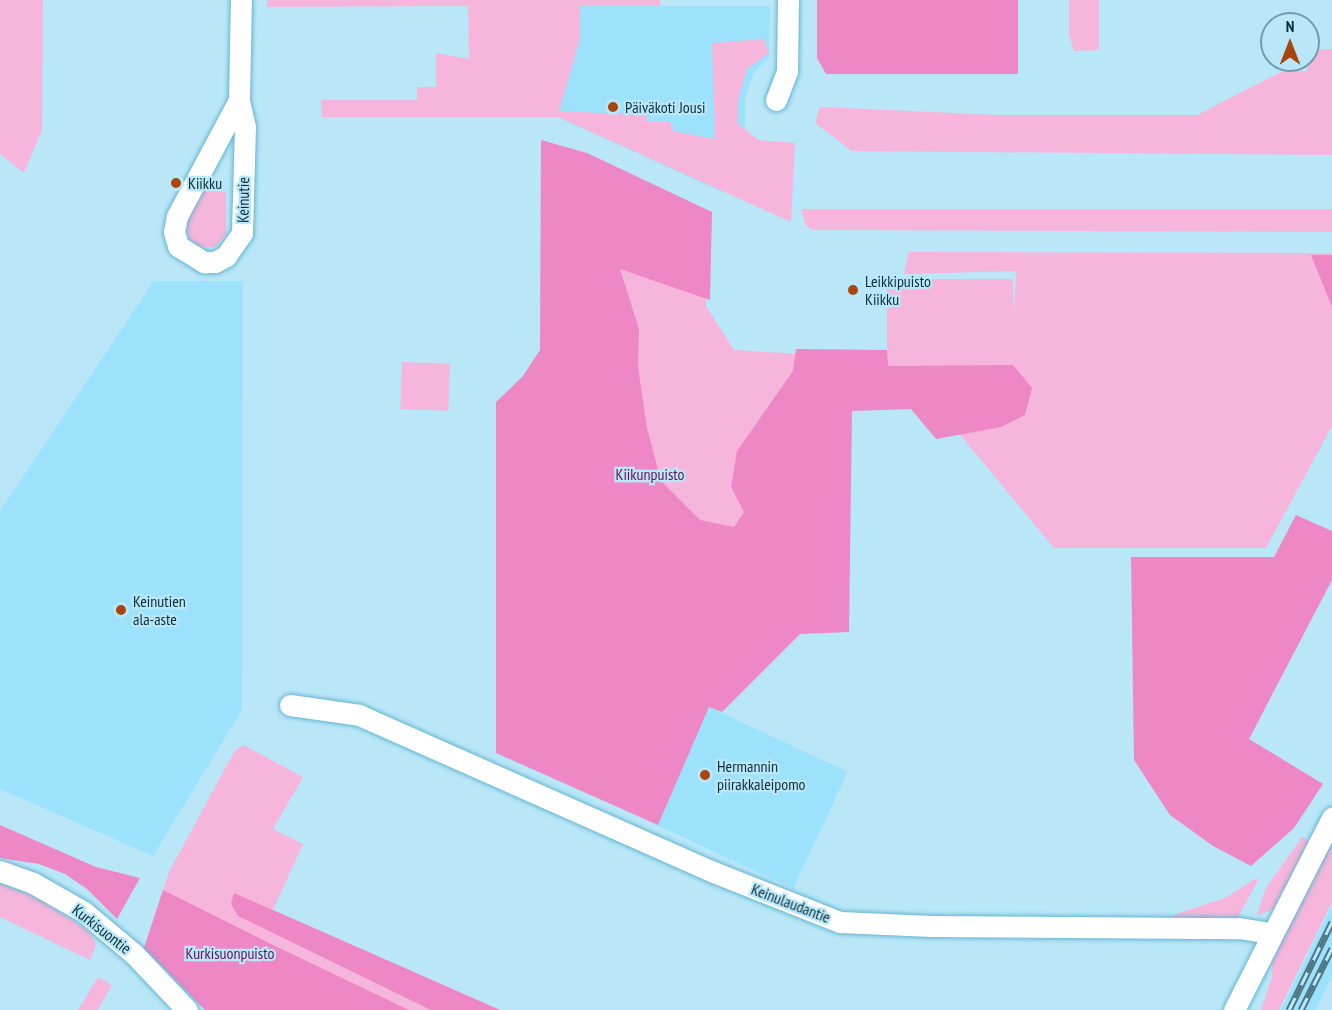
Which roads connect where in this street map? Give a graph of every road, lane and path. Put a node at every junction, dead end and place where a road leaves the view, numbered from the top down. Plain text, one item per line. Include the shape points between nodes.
1 (240, 0) edge
2 (788, 0) edge
3 (239, 100) junction
4 (776, 100) dead end
5 (290, 705) dead end
6 (1332, 818) edge
7 (0, 872) edge
8 (1271, 933) junction
9 (187, 1010) edge
10 (1234, 1010) edge

1 - 3 street, Keinutie
2 - 4 street via 787,71
3 - 3 street, Keinutie via 177,216 174,232 178,246 204,262 226,256 242,233 245,127
5 - 8 street, Keinulaudantie via 359,715 711,871 840,922 1239,928
6 - 8 street
7 - 9 street, Kurkisuontie via 33,883 84,912 134,954
8 - 10 street

